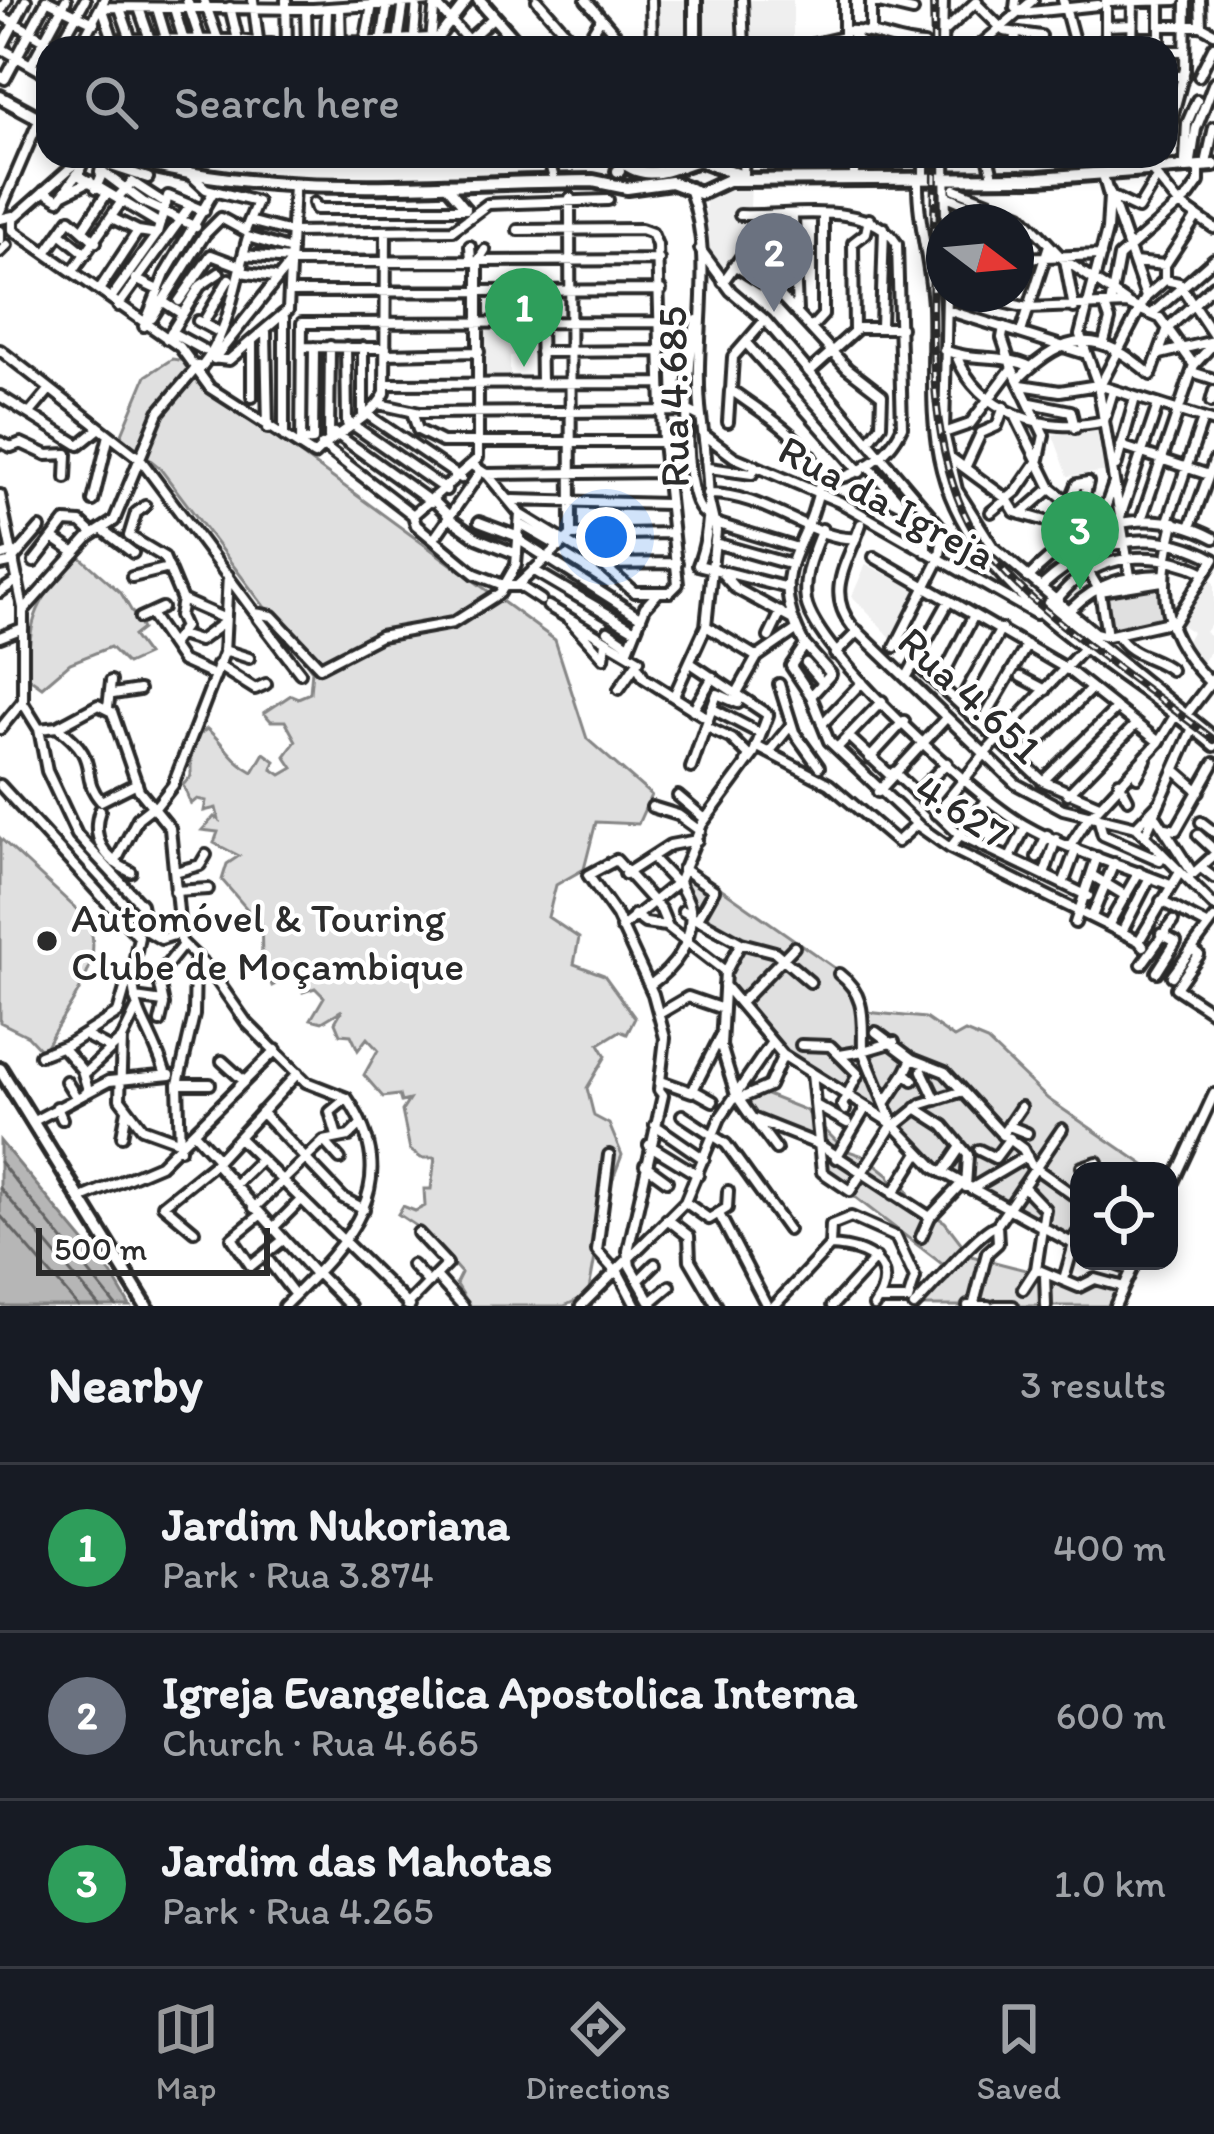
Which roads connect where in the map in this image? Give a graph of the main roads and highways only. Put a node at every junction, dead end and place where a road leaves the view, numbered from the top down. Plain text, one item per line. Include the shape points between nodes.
1 (479, 0) edge
2 (698, 0) edge
3 (510, 36) edge
4 (698, 36) edge
5 (1, 103) edge
6 (36, 120) edge
7 (166, 168) edge
8 (193, 168) edge
9 (670, 168) edge
10 (686, 168) edge
11 (711, 168) edge
12 (726, 168) edge
13 (1068, 168) edge
14 (1074, 168) edge
15 (623, 171) edge
16 (921, 176) junction
17 (945, 176) junction
18 (292, 180) junction
19 (440, 180) junction
20 (711, 188) junction
21 (688, 189) junction
22 (0, 1073) edge
23 (77, 1199) junction
24 (137, 1306) edge
25 (146, 1306) edge

1 - 3 main road
2 - 4 main road
5 - 6 main road
7 - 18 main road
8 - 18 main road
9 - 15 main road
10 - 21 main road
11 - 20 main road
12 - 16 main road
13 - 17 main road
14 - 17 main road
15 - 19 main road
15 - 19 main road
15 - 21 main road
16 - 17 main road
16 - 20 main road via 743,180
18 - 19 main road
18 - 19 main road
20 - 21 main road
22 - 23 main road
22 - 23 main road
23 - 24 main road
23 - 25 main road

